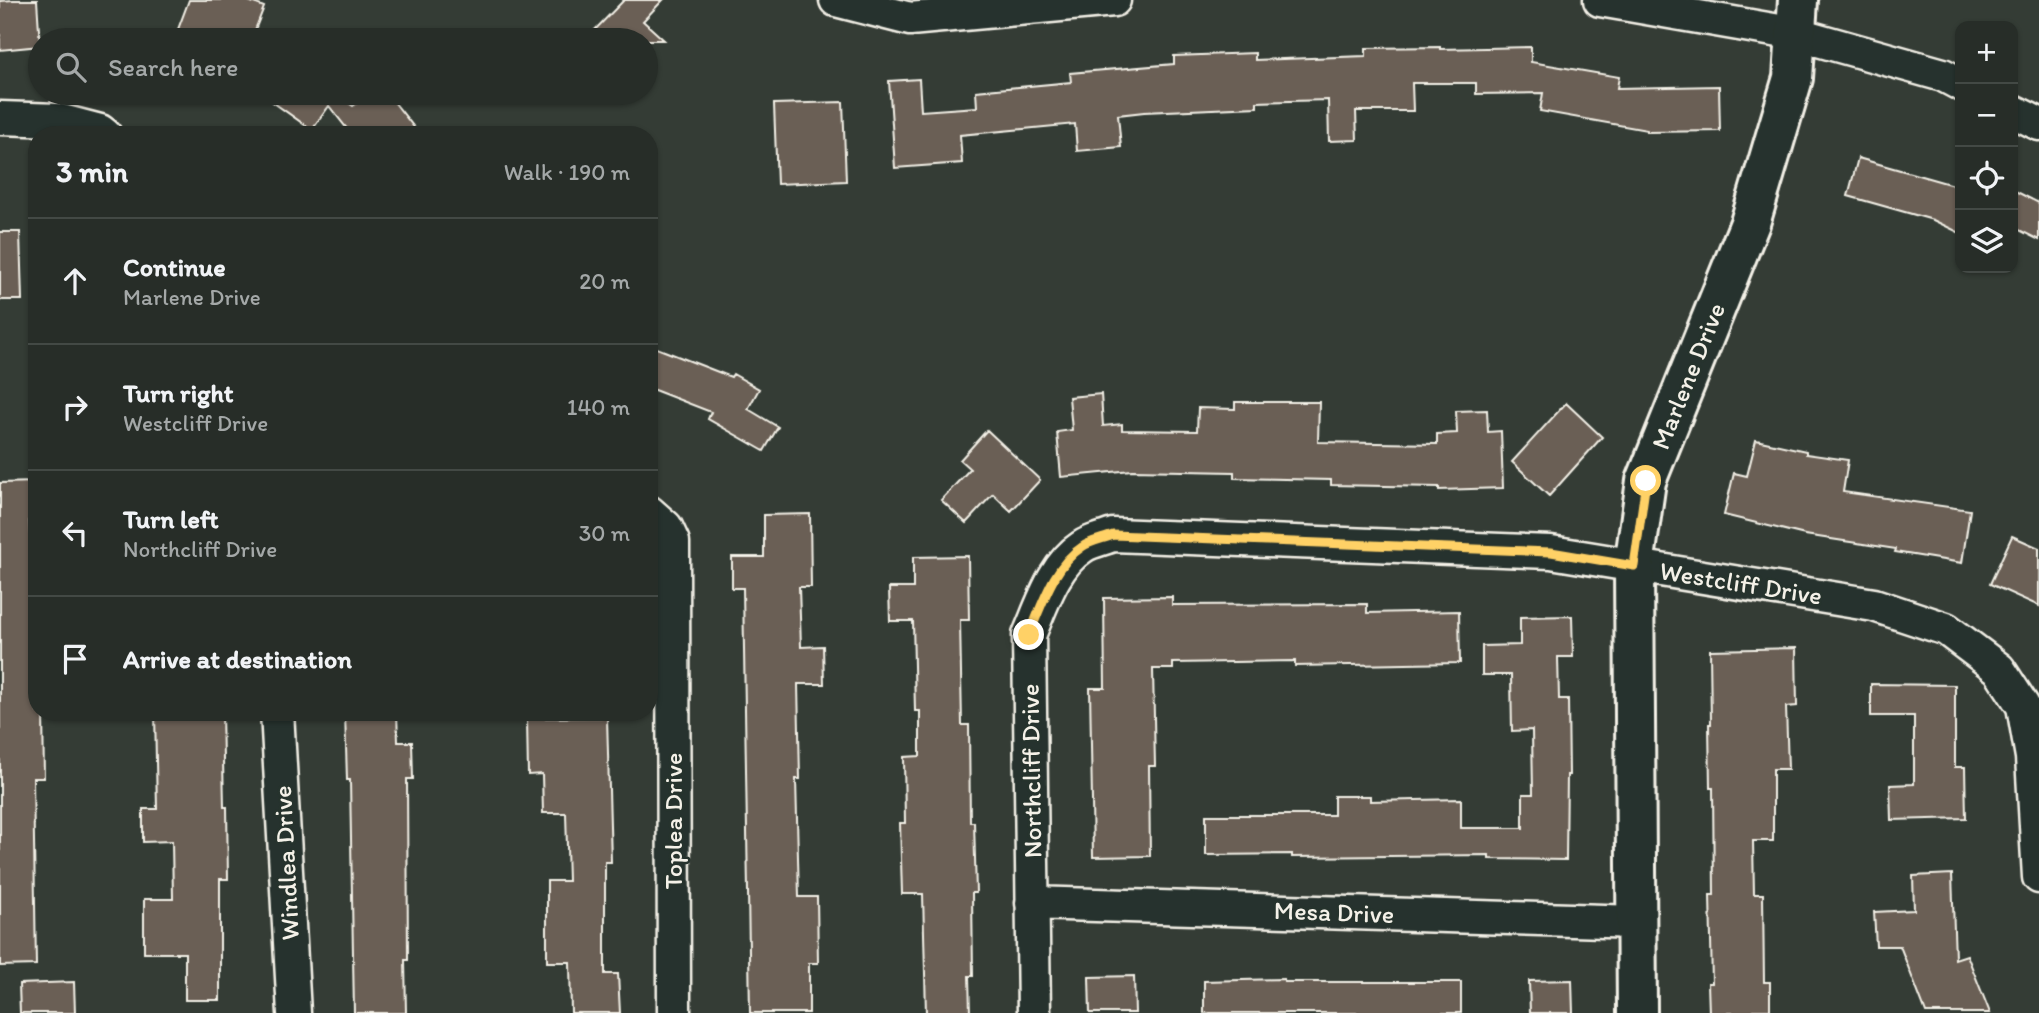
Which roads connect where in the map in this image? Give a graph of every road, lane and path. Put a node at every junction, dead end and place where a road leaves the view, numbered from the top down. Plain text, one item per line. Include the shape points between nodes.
1 (836, 0) edge
2 (1114, 0) edge
3 (1600, 0) edge
4 (1797, 17) edge
5 (1955, 81) edge
6 (2018, 114) edge
7 (0, 118) edge
8 (2039, 124) edge
9 (81, 126) edge
10 (658, 520) edge
11 (1083, 545) joint
12 (1634, 566) junction
13 (278, 721) edge
14 (2039, 877) edge
15 (1032, 903) junction
16 (1637, 922) junction
17 (294, 1013) edge
18 (674, 1013) edge
19 (1034, 1013) edge
20 (1637, 1013) edge

1 - 2 street via 910,19
3 - 4 street
4 - 5 street
4 - 12 street, Marlene Drive via 1793,78 1751,223 1646,481
6 - 8 street
7 - 9 street via 58,120
10 - 18 street, Toplea Drive via 673,542
11 - 12 street, Westcliff Drive via 1113,535 1222,539 1551,552
11 - 15 street, Northcliff Drive via 1066,561 1029,635
12 - 14 street, Westcliff Drive via 1874,606 1946,629 1973,649 1998,669 2023,706 2032,757
12 - 16 street, Marlene Drive
13 - 17 street, Windlea Drive
15 - 16 street, Mesa Drive
15 - 19 street, Northcliff Drive
16 - 20 street, Marlene Drive

